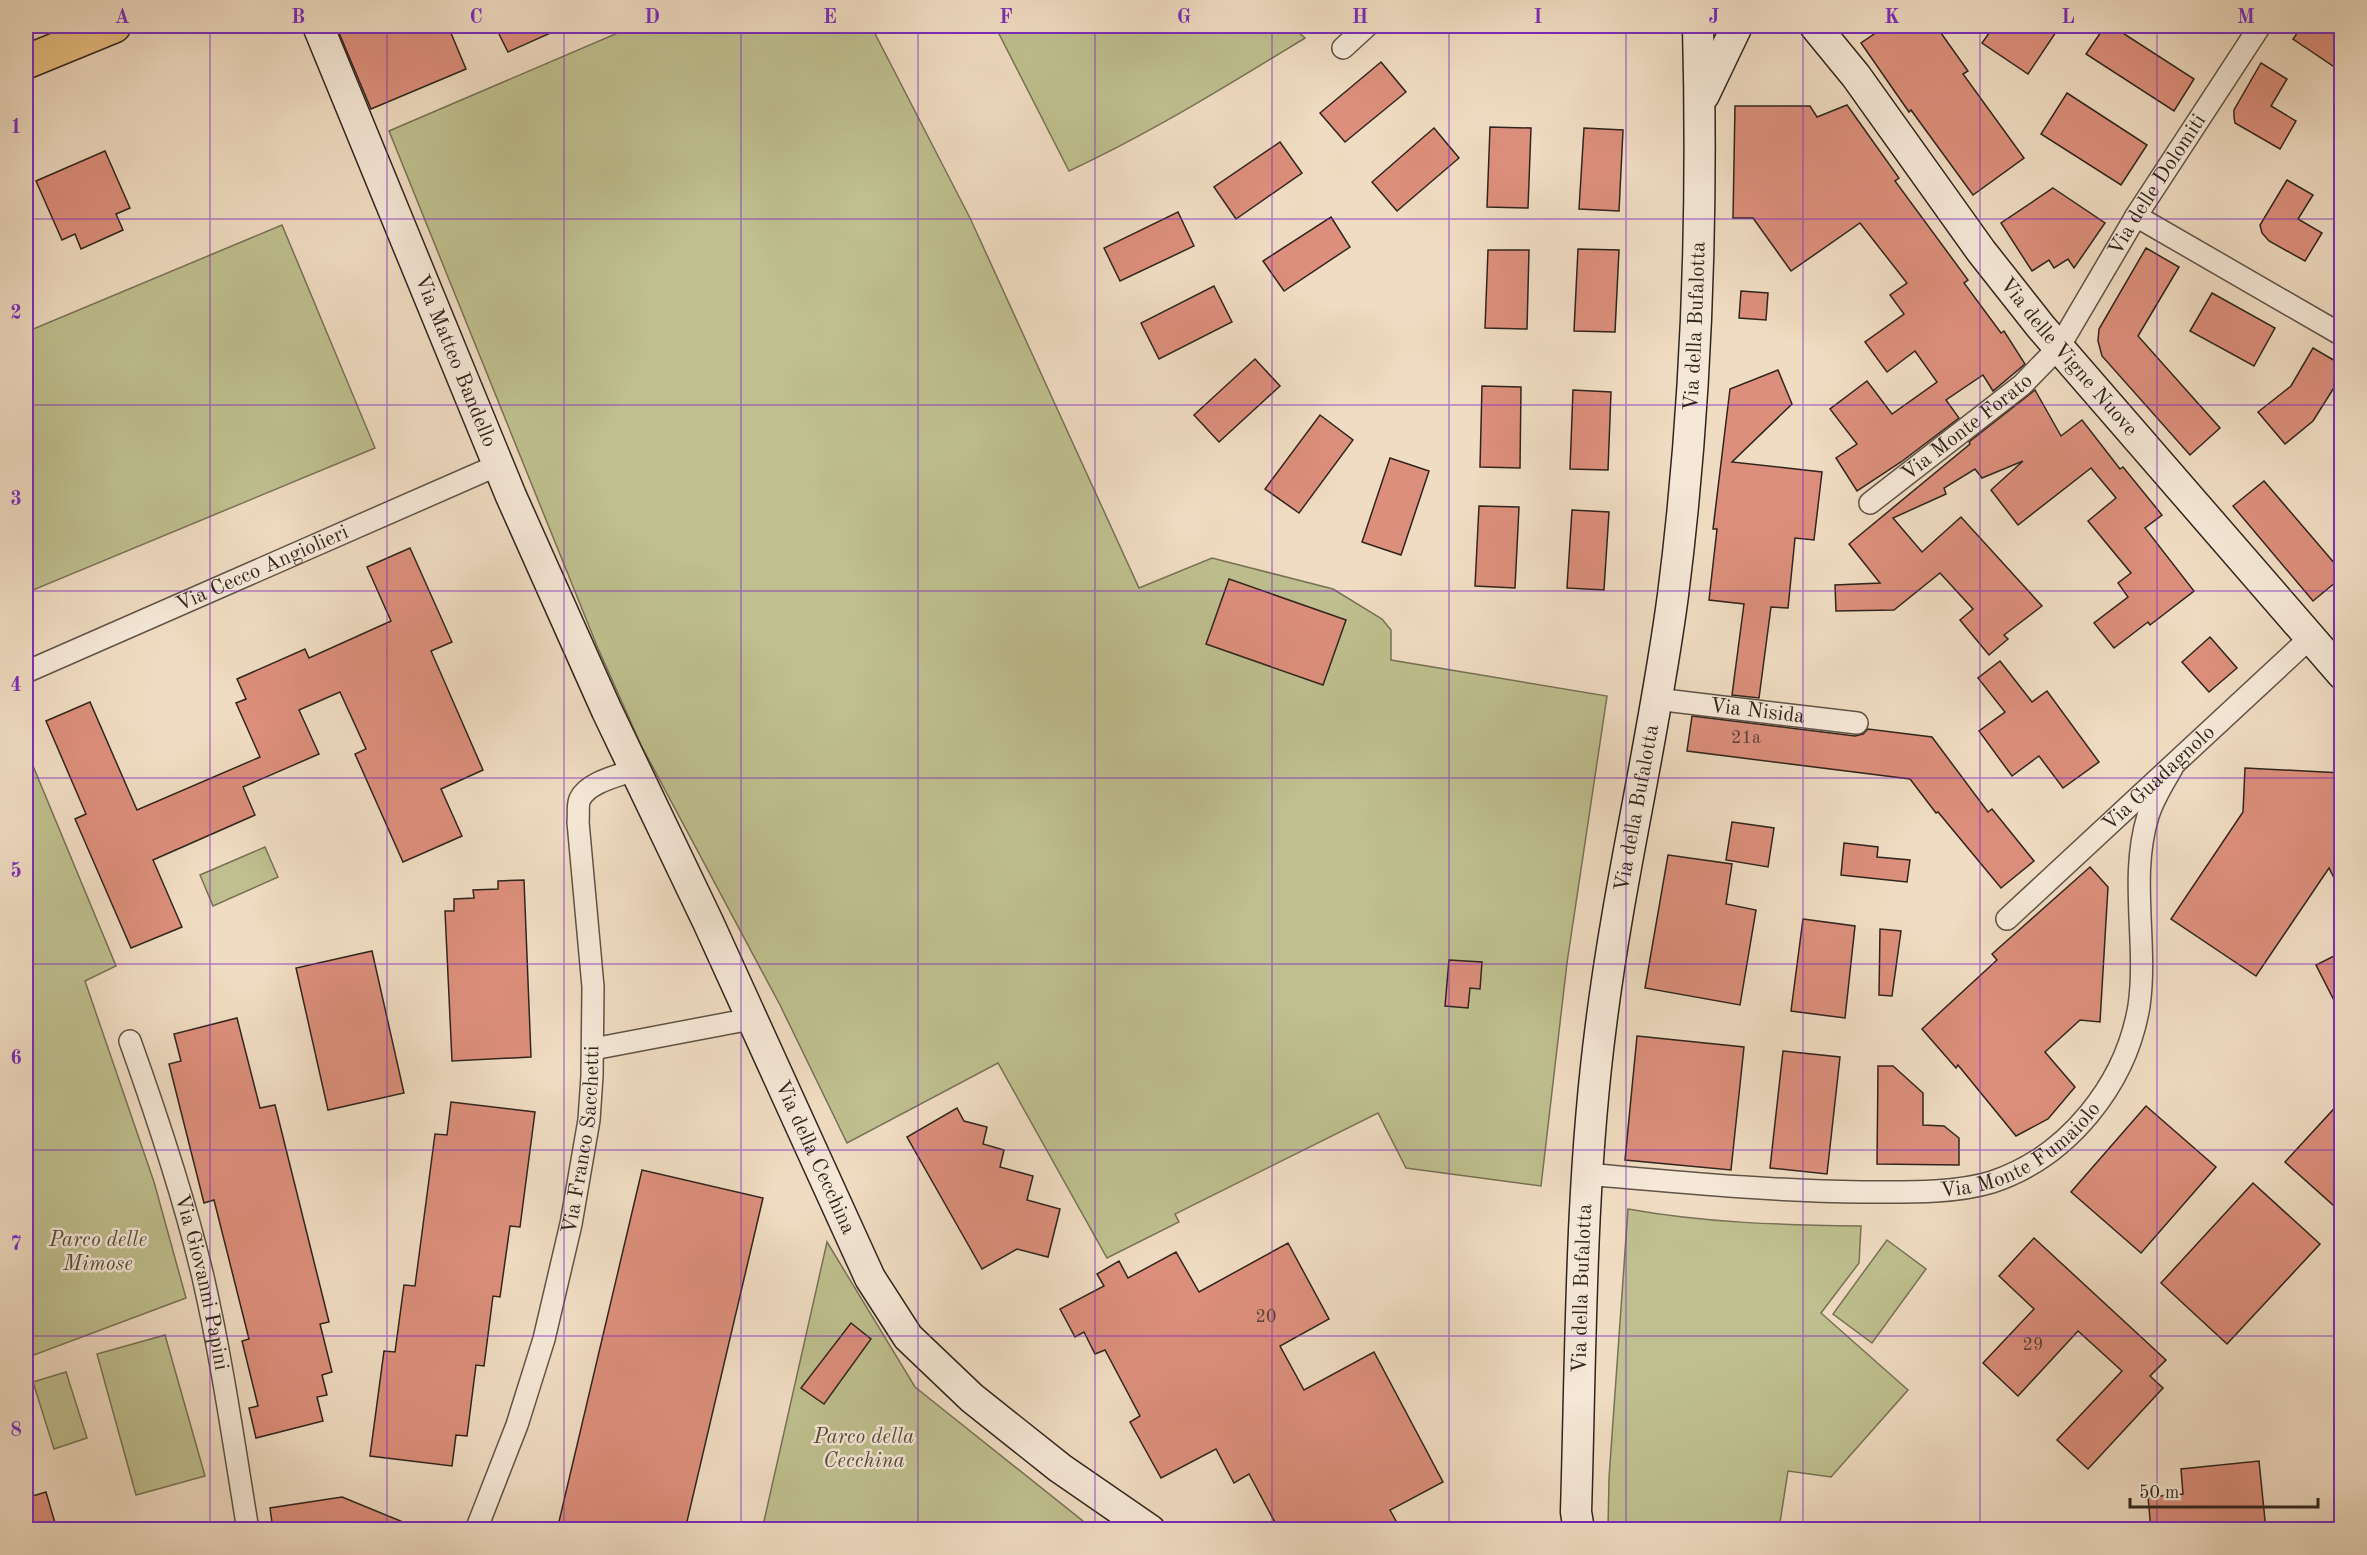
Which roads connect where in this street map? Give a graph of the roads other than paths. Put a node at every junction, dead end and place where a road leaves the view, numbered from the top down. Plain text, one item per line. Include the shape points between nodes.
1 (114, 26) edge
2 (318, 26) edge
3 (1367, 26) edge
4 (1698, 26) edge
5 (1737, 26) edge
6 (1815, 26) edge
7 (2260, 26) edge
8 (1343, 48) dead end
9 (26, 62) edge
10 (1700, 103) junction
11 (2136, 216) junction
12 (2342, 335) edge
13 (2059, 347) junction
14 (498, 465) junction
15 (1870, 503) dead end
16 (2311, 637) junction
17 (26, 672) edge
18 (2342, 674) edge
19 (598, 691) joint
20 (1656, 699) junction
21 (1857, 723) dead end
22 (2172, 768) junction
23 (634, 770) junction
24 (2007, 919) dead end
25 (751, 1019) junction
26 (130, 1041) dead end
27 (593, 1049) junction
28 (1586, 1174) junction
29 (1576, 1524) edge
30 (248, 1530) edge
31 (476, 1530) edge
32 (1150, 1530) edge

1 - 9 main road
2 - 14 street, Via Matteo Bandello
3 - 8 street
4 - 10 street, Via della Bufalotta
5 - 10 street
6 - 13 street, Via delle Vigne Nuove via 1856,76 1981,251
7 - 11 street, Via delle Dolomiti
10 - 20 street, Via della Bufalotta via 1693,381 1684,501
11 - 12 street
11 - 13 street, Via delle Dolomiti
13 - 15 street, Via Monte Forato via 2022,386
13 - 16 street, Via delle Vigne Nuove
14 - 17 street, Via Cecco Angiolieri
14 - 19 street, Via Matteo Bandello
16 - 18 street, Via delle Vigne Nuove
16 - 22 street, Via Guadagnolo
19 - 23 street, Via della Cecchina
20 - 21 street, Via Nisida
20 - 28 street, Via della Bufalotta via 1615,921
22 - 24 street, Via Guadagnolo
22 - 28 street, Via Monte Fumaiolo via 2152,804 2144,833 2140,871 2141,982 2127,1050 2113,1082 2096,1106 2072,1132 2030,1164 2008,1176 1974,1186 1895,1192 1753,1188
23 - 25 street, Via della Cecchina
23 - 27 street, Via Franco Sacchetti via 588,790 579,804 594,987
25 - 27 street
25 - 32 street, Via della Cecchina via 863,1264 908,1337 1025,1442
26 - 30 street, Via Giovanni Papini via 180,1191 203,1278
27 - 31 street, Via Franco Sacchetti via 585,1145 548,1319 517,1425
28 - 29 street, Via della Bufalotta

